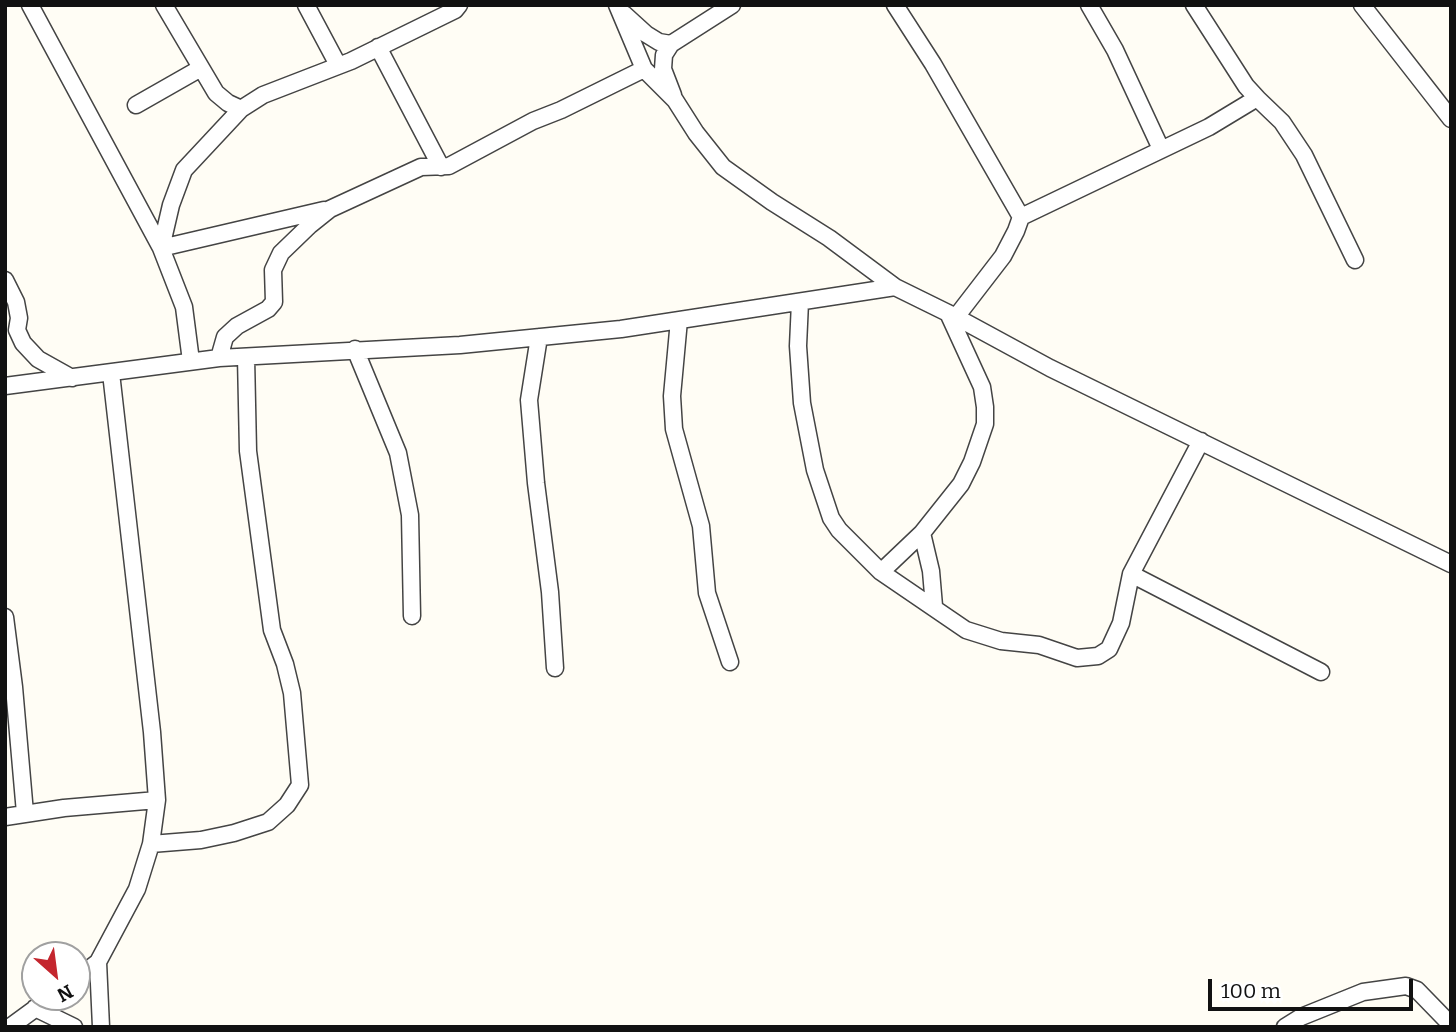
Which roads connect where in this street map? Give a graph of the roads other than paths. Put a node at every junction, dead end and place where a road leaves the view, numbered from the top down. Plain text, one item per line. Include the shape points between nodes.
1 (30, 5) edge
2 (164, 5) edge
3 (306, 5) edge
4 (459, 5) edge
5 (732, 5) edge
6 (895, 5) edge
7 (1089, 5) edge
8 (1194, 5) edge
9 (1362, 5) edge
10 (619, 8) edge
11 (671, 44) junction
12 (379, 47) junction
13 (338, 65) junction
14 (201, 68) junction
15 (644, 69) junction
16 (1258, 98) junction
17 (675, 100) junction
18 (136, 105) dead end
19 (241, 109) junction
20 (1451, 119) edge
21 (1161, 149) junction
22 (441, 167) junction
23 (330, 209) junction
24 (1021, 217) junction
25 (161, 248) junction
26 (1354, 260) dead end
27 (5, 280) edge
28 (895, 288) junction
29 (800, 302) junction
30 (952, 315) junction
31 (679, 320) junction
32 (539, 337) junction
33 (355, 349) junction
34 (246, 357) junction
35 (219, 358) junction
36 (191, 361) junction
37 (111, 373) junction
38 (72, 379) junction
39 (5, 386) edge
40 (1201, 441) junction
41 (922, 533) junction
42 (1451, 564) edge
43 (881, 572) junction
44 (1131, 574) junction
45 (934, 606) junction
46 (412, 616) dead end
47 (5, 617) edge
48 (730, 662) dead end
49 (555, 668) dead end
50 (1321, 672) dead end
51 (156, 800) junction
52 (25, 813) junction
53 (5, 817) edge
54 (151, 845) junction
55 (98, 962) junction
56 (91, 967) edge
57 (31, 1011) edge
58 (41, 1011) edge
59 (1451, 1025) edge
60 (9, 1027) edge
61 (74, 1027) edge
62 (101, 1027) edge
63 (1285, 1027) edge

1 - 25 street
2 - 14 street
3 - 13 street
4 - 12 street
5 - 11 street
6 - 24 street
7 - 21 street
8 - 16 street
9 - 20 street
10 - 11 street via 646,34
10 - 15 street
11 - 17 street via 663,69
12 - 13 street
12 - 22 street
13 - 19 street via 263,95
14 - 18 street
14 - 19 street via 216,93
15 - 17 street
15 - 22 street
16 - 21 street via 1209,128
16 - 26 street via 1282,122 1304,155
17 - 28 street via 723,167
19 - 25 street via 184,170
21 - 24 street
22 - 23 street via 421,167
23 - 25 street
23 - 35 street via 281,253 273,270 274,302 225,337
24 - 30 street via 1003,256
25 - 36 street via 184,307
27 - 38 street via 16,302 23,343 38,359
28 - 29 street
28 - 30 street
29 - 31 street
29 - 43 street via 803,403 815,470 831,518
30 - 40 street
30 - 41 street via 982,387 985,424 961,484
31 - 32 street
31 - 48 street via 672,396 674,429 701,526 707,593
32 - 33 street
32 - 49 street via 529,400
33 - 34 street
33 - 46 street via 398,453 410,515
34 - 35 street
34 - 54 street via 248,451 272,630 292,693 300,785 268,822 201,840
35 - 36 street
36 - 37 street
37 - 38 street
37 - 51 street
38 - 39 street
40 - 42 street
40 - 44 street
41 - 43 street
41 - 45 street
43 - 45 street
44 - 45 street via 1121,623 1110,649 1098,656 1077,658 1039,645 966,631
44 - 50 street
47 - 52 street
51 - 52 street
51 - 54 street
52 - 53 street
54 - 55 street via 137,889
55 - 56 street
55 - 62 street
57 - 60 street
58 - 61 street
59 - 63 street via 1417,990 1406,986 1363,992

